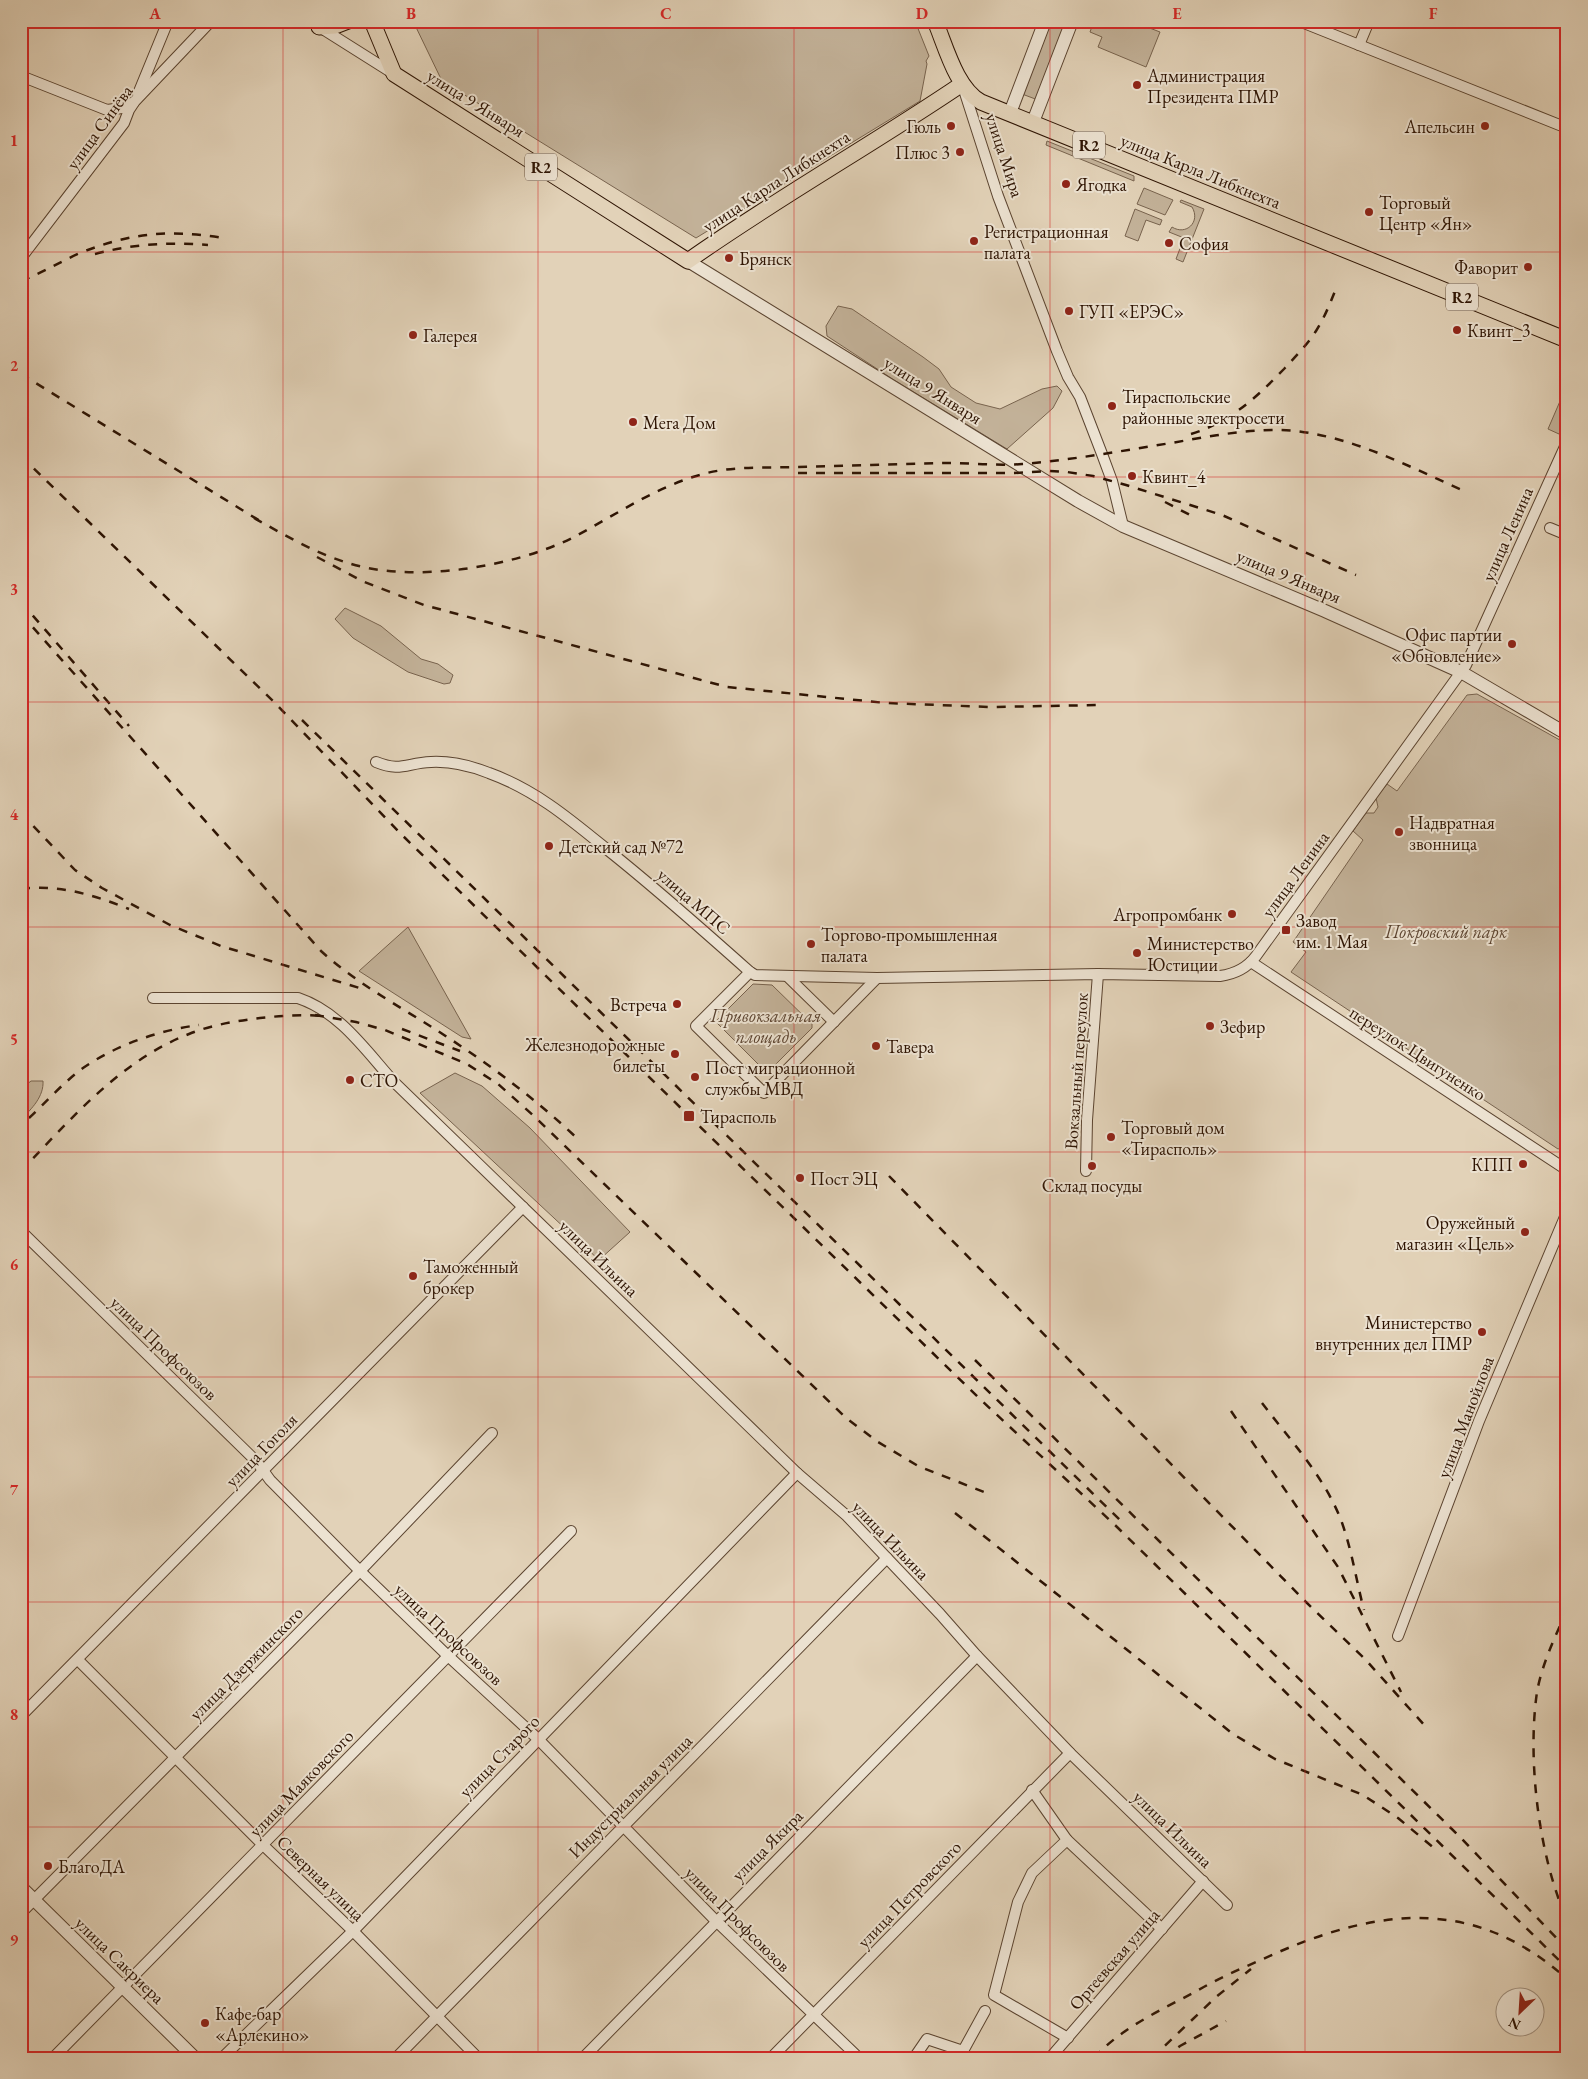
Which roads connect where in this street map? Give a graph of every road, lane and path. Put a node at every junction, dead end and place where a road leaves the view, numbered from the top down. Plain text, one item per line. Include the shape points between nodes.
1 (168, 21) edge
2 (211, 21) edge
3 (348, 21) edge
4 (372, 21) edge
5 (935, 21) edge
6 (1045, 21) edge
7 (1072, 21) edge
8 (1299, 21) edge
9 (1369, 21) edge
10 (315, 24) edge
11 (1360, 45) junction
12 (394, 74) junction
13 (21, 76) edge
14 (962, 84) junction
15 (135, 102) junction
16 (1010, 113) junction
17 (1033, 122) junction
18 (1567, 128) edge
19 (21, 258) edge
20 (688, 261) junction
21 (1567, 340) edge
22 (1567, 442) edge
23 (1123, 526) junction
24 (1550, 528) dead end
25 (1567, 535) edge
26 (1461, 672) junction
27 (1567, 734) edge
28 (376, 762) dead end
29 (1251, 962) junction
30 (750, 972) junction
31 (1098, 974) junction
32 (788, 977) junction
33 (877, 978) junction
34 (153, 998) dead end
35 (834, 1022) junction
36 (1567, 1170) edge
37 (1086, 1171) dead end
38 (523, 1207) junction
39 (1567, 1212) edge
40 (21, 1231) edge
41 (492, 1434) dead end
42 (263, 1471) junction
43 (797, 1473) junction
44 (571, 1531) dead end
45 (887, 1558) junction
46 (360, 1571) junction
47 (1398, 1636) dead end
48 (447, 1656) junction
49 (976, 1656) junction
50 (78, 1660) junction
51 (21, 1716) edge
52 (538, 1739) junction
53 (1070, 1753) junction
54 (174, 1757) junction
55 (1032, 1790) junction
56 (623, 1826) junction
57 (1067, 1840) junction
58 (263, 1845) junction
59 (1203, 1881) junction
60 (21, 1887) edge
61 (34, 1900) junction
62 (1226, 1904) dead end
63 (21, 1913) edge
64 (716, 1921) junction
65 (1162, 1929) junction
66 (353, 1931) junction
67 (122, 1987) junction
68 (986, 2011) dead end
69 (813, 2015) junction
70 (436, 2017) junction
71 (1068, 2038) junction
72 (53, 2058) edge
73 (195, 2058) edge
74 (222, 2058) edge
75 (396, 2058) edge
76 (478, 2058) edge
77 (583, 2058) edge
78 (771, 2058) edge
79 (859, 2058) edge
80 (914, 2058) edge
81 (1050, 2058) edge

1 - 15 street
2 - 15 street, улица Синёва
3 - 10 main road via 335,26
4 - 12 main road
5 - 14 main road, улица Мира / R2
6 - 16 street
7 - 17 street
8 - 11 street
9 - 11 street
10 - 12 street, улица 9 Января
11 - 18 street
12 - 20 main road, улица 9 Января / R2
13 - 15 street via 107,110
14 - 16 main road, улица Карла Либкнехта / R2 via 976,99
14 - 20 main road, улица Карла Либкнехта
14 - 23 street, улица Мира via 998,196 1056,351 1080,397 1112,481
15 - 19 street, улица Синёва via 124,123
16 - 17 main road, улица Карла Либкнехта / R2
17 - 21 main road, улица Карла Либкнехта / R2
20 - 23 street, улица 9 Января
22 - 26 street, улица Ленина
23 - 26 street, улица 9 Января
24 - 25 street
26 - 27 street, улица 9 Января
26 - 29 street, улица Ленина
28 - 30 street, улица МПС via 403,768 429,762 448,762 488,773 532,792 667,898
29 - 31 street, улица Ленина via 1238,972 1220,976
29 - 36 street, переулок Цвигуненко
30 - 32 street, улица Ленина
30 - 35 street via 696,1026 764,1093
31 - 33 street, улица Ленина
31 - 37 street, Вокзальный переулок
32 - 33 street, улица Ленина
32 - 35 street
33 - 35 street
34 - 38 street, улица Ильина via 298,998 314,1004 334,1017 394,1082
38 - 42 street, улица Гоголя
38 - 43 street, улица Ильина
39 - 47 street, улица Манойлова via 1479,1421
40 - 42 street, улица Профсоюзов
41 - 46 street, улица Дзержинского
42 - 46 street, улица Профсоюзов
42 - 50 street, улица Гоголя
43 - 45 street, улица Ильина via 847,1516
43 - 52 street, улица Старого
44 - 48 street, улица Маяковского
45 - 49 street, улица Ильина
45 - 56 street, Индустриальная улица
46 - 48 street, улица Профсоюзов
46 - 54 street, улица Дзержинского
48 - 52 street, улица Профсоюзов
48 - 58 street, улица Маяковского
49 - 53 street, улица Ильина
49 - 64 street, улица Якира
50 - 51 street, улица Гоголя
50 - 54 street, Северная улица
52 - 56 street, улица Профсоюзов
52 - 66 street, улица Старого
53 - 55 street, улица Петровского
53 - 59 street, улица Ильина
54 - 58 street, Северная улица
54 - 61 street, улица Дзержинского
55 - 57 street
55 - 69 street, улица Петровского
56 - 64 street, улица Профсоюзов
56 - 70 street, Индустриальная улица
57 - 65 street
57 - 71 street via 1032,1873 1018,1902 994,1995
58 - 66 street, Северная улица
58 - 67 street, улица Маяковского
59 - 62 street, улица Ильина
59 - 65 street, Оргеевская улица
60 - 61 street, улица Сакриера
61 - 63 street, улица Дзержинского
61 - 67 street, улица Сакриера
64 - 69 street, улица Профсоюзов
64 - 77 street, улица Якира
65 - 71 street, Оргеевская улица
66 - 70 street, Северная улица
66 - 74 street, улица Старого
67 - 72 street, улица Маяковского
67 - 73 street, улица Сакриера
68 - 80 street via 963,2051 927,2039
69 - 78 street, улица Петровского
69 - 79 street, улица Профсоюзов
70 - 75 street, Индустриальная улица
70 - 76 street, Северная улица
71 - 81 street, Оргеевская улица

